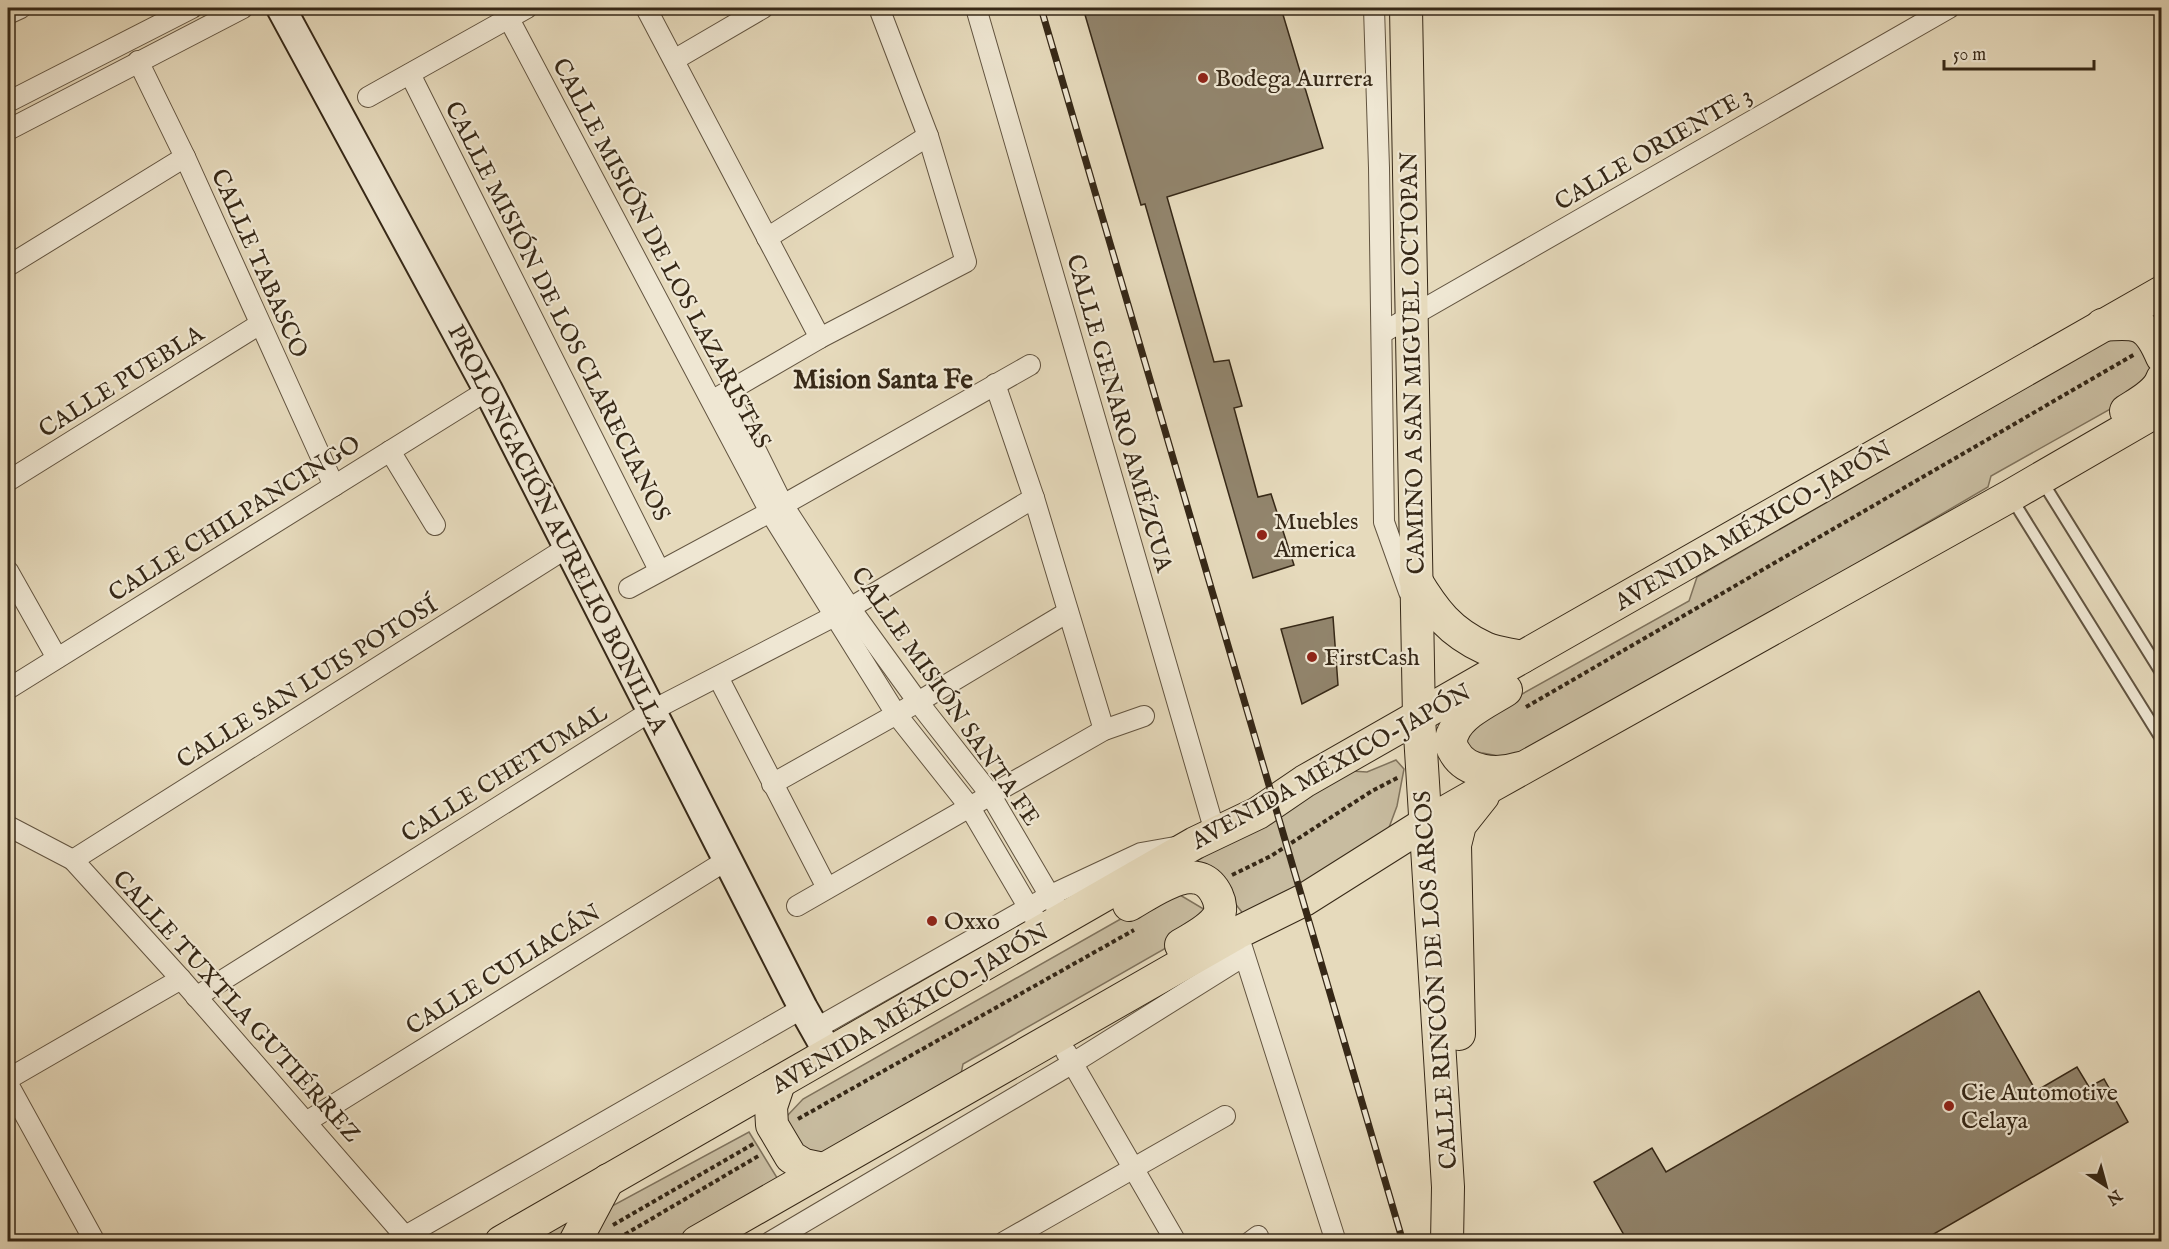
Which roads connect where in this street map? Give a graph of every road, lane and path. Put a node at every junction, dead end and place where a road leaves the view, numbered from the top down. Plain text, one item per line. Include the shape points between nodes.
1 (21, 8) edge
2 (192, 8) edge
3 (243, 8) edge
4 (281, 8) edge
5 (527, 8) edge
6 (646, 8) edge
7 (763, 8) edge
8 (879, 8) edge
9 (976, 8) edge
10 (1374, 8) edge
11 (1406, 8) edge
12 (1949, 8) edge
13 (8, 14) edge
14 (509, 19) junction
15 (674, 60) junction
16 (138, 62) junction
17 (410, 74) junction
18 (368, 97) dead end
19 (8, 102) edge
20 (8, 130) edge
21 (928, 136) junction
22 (185, 157) junction
23 (767, 238) junction
24 (8, 266) edge
25 (2162, 292) edge
26 (1411, 315) junction
27 (260, 324) junction
28 (2102, 325) junction
29 (1382, 333) junction
30 (820, 338) junction
31 (2158, 349) edge
32 (1030, 365) dead end
33 (2162, 380) edge
34 (995, 384) junction
35 (488, 390) junction
36 (719, 396) junction
37 (2162, 408) edge
38 (390, 451) junction
39 (2040, 478) junction
40 (8, 481) edge
41 (334, 486) junction
42 (2010, 496) junction
43 (1034, 498) junction
44 (777, 508) junction
45 (435, 525) dead end
46 (568, 547) junction
47 (1680, 567) junction
48 (659, 570) junction
49 (8, 571) edge
50 (1415, 579) junction
51 (629, 588) dead end
52 (842, 611) junction
53 (1068, 612) junction
54 (1416, 612) junction
55 (1522, 657) junction
56 (57, 658) junction
57 (2162, 674) edge
58 (718, 677) junction
59 (8, 689) edge
60 (918, 702) junction
61 (651, 711) junction
62 (1519, 711) dead end
63 (896, 714) junction
64 (1143, 716) dead end
65 (1419, 718) junction
66 (1104, 730) junction
67 (2162, 740) edge
68 (1532, 764) junction
69 (1422, 765) junction
70 (772, 784) junction
71 (1491, 786) junction
72 (990, 794) junction
73 (969, 806) junction
74 (1426, 824) junction
75 (8, 826) edge
76 (1205, 838) junction
77 (72, 860) junction
78 (727, 860) junction
79 (1211, 886) junction
80 (827, 888) junction
81 (797, 906) dead end
82 (1046, 914) junction
83 (1138, 928) dead end
84 (1241, 944) junction
85 (182, 979) junction
86 (196, 997) junction
87 (927, 998) junction
88 (816, 1030) junction
89 (1065, 1050) junction
90 (8, 1079) edge
91 (779, 1083) junction
92 (8, 1084) edge
93 (971, 1084) junction
94 (1225, 1116) dead end
95 (306, 1122) junction
96 (1444, 1130) junction
97 (779, 1137) junction
98 (823, 1168) junction
99 (1135, 1168) junction
100 (608, 1180) junction
101 (1453, 1236) edge
102 (403, 1240) edge
103 (575, 1241) edge
104 (94, 1242) edge
105 (501, 1242) edge
106 (612, 1242) edge
107 (697, 1242) edge
108 (770, 1242) edge
109 (1004, 1242) edge
110 (1176, 1242) edge
111 (1336, 1242) edge

1 - 13 street
2 - 19 street
3 - 16 street
4 - 35 street, PROLONGACIÓN AURELIO BONILLA
5 - 14 street
6 - 15 street
7 - 15 street
8 - 21 street
9 - 76 street, CALLE GENARO AMÉZCUA
10 - 29 street
11 - 26 main road, CAMINO A SAN MIGUEL OCTOPAN
12 - 26 street, CALLE ORIENTE 3
14 - 17 street
14 - 36 street, CALLE MISIÓN DE LOS LAZARISTAS
15 - 23 street
16 - 20 street
16 - 22 street, CALLE TABASCO
17 - 18 street
17 - 48 street, CALLE MISIÓN DE LOS CLARECIANOS
21 - 23 street
21 - 30 street via 966,262
22 - 24 street
22 - 27 street, CALLE TABASCO
23 - 30 street
25 - 28 main road, AVENIDA MÉXICO-JAPÓN
26 - 29 street, CALLE ORIENTE 3
26 - 50 main road, CAMINO A SAN MIGUEL OCTOPAN
27 - 40 street, CALLE PUEBLA
27 - 41 street, CALLE TABASCO
28 - 31 main road via 2137,324 2148,332
28 - 47 main road, AVENIDA MÉXICO-JAPÓN
29 - 54 street via 1384,522
30 - 36 street
31 - 62 path
32 - 34 street
33 - 39 main road via 2144,400 2106,423
34 - 43 street
34 - 44 street
35 - 38 street, CALLE CHILPANCINGO
35 - 46 street, PROLONGACIÓN AURELIO BONILLA
36 - 44 street, CALLE MISIÓN DE LOS LAZARISTAS
37 - 39 main road
38 - 41 street, CALLE CHILPANCINGO
38 - 45 street
39 - 42 main road
39 - 57 lane
41 - 56 street, CALLE CHILPANCINGO
42 - 67 lane
42 - 68 main road
43 - 52 street, CALLE CHETUMAL
43 - 53 street
44 - 48 street
44 - 52 street, CALLE MISIÓN SANTA FE
46 - 61 street, PROLONGACIÓN AURELIO BONILLA
46 - 77 street, CALLE SAN LUIS POTOSÍ
47 - 55 main road, AVENIDA MÉXICO-JAPÓN
47 - 68 main road via 1635,607 1465,716 1452,734 1452,748 1460,763 1485,772 1510,771
48 - 51 street
49 - 56 street
50 - 54 main road, CAMINO A SAN MIGUEL OCTOPAN
50 - 55 main road via 1433,609 1457,632 1486,649
52 - 58 street, CALLE CHETUMAL
52 - 60 street, CALLE MISIÓN SANTA FE
52 - 63 street, CALLE MISIÓN SANTA FE
53 - 60 street
53 - 66 street
54 - 65 main road, CAMINO A SAN MIGUEL OCTOPAN
55 - 65 main road, AVENIDA MÉXICO-JAPÓN
56 - 59 street, CALLE CHILPANCINGO
58 - 61 street, CALLE CHETUMAL
58 - 70 street
60 - 63 street
60 - 72 street, CALLE MISIÓN SANTA FE
61 - 78 street, PROLONGACIÓN AURELIO BONILLA
61 - 86 street, CALLE CHETUMAL
63 - 70 street
63 - 73 street, CALLE MISIÓN SANTA FE
64 - 66 street
65 - 69 main road, CALLE RINCÓN DE LOS ARCOS
65 - 76 main road, AVENIDA MÉXICO-JAPÓN via 1305,781 1258,813
66 - 72 street
68 - 71 main road
69 - 74 main road, CALLE RINCÓN DE LOS ARCOS
69 - 79 path
70 - 80 street
71 - 74 main road
71 - 96 main road via 1460,825 1455,845 1461,1097
72 - 73 street
72 - 82 street, CALLE MISIÓN SANTA FE
73 - 80 street
73 - 82 street, CALLE MISIÓN SANTA FE
74 - 84 main road
74 - 96 main road, CALLE RINCÓN DE LOS ARCOS
75 - 77 street, CALLE TUXTLA GUTIÉRREZ
76 - 82 main road, AVENIDA MÉXICO-JAPÓN
77 - 85 street, CALLE TUXTLA GUTIÉRREZ
78 - 88 street, PROLONGACIÓN AURELIO BONILLA
78 - 95 street, CALLE CULIACÁN
79 - 87 main road via 1201,879 1183,878 991,983
79 - 93 main road via 1220,899 1220,915 1210,927 1022,1042
80 - 81 street
82 - 87 main road, AVENIDA MÉXICO-JAPÓN
82 - 88 street
83 - 97 path
84 - 89 main road
84 - 111 street
85 - 86 street, CALLE TUXTLA GUTIÉRREZ
85 - 90 street
86 - 95 street, CALLE TUXTLA GUTIÉRREZ
87 - 88 main road, AVENIDA MÉXICO-JAPÓN
88 - 91 main road, AVENIDA MÉXICO-JAPÓN
88 - 102 street
89 - 93 main road
89 - 99 street
89 - 108 street
91 - 97 main road via 771,1107 772,1125
91 - 100 main road, AVENIDA MÉXICO-JAPÓN
92 - 104 street
93 - 98 main road
94 - 99 street
95 - 102 street, CALLE TUXTLA GUTIÉRREZ
96 - 101 main road, CALLE RINCÓN DE LOS ARCOS
97 - 98 main road via 790,1157 804,1165
97 - 103 path via 605,1230
97 - 106 path
98 - 107 main road
99 - 109 street
99 - 110 street
100 - 103 main road
100 - 105 main road, AVENIDA MÉXICO-JAPÓN

